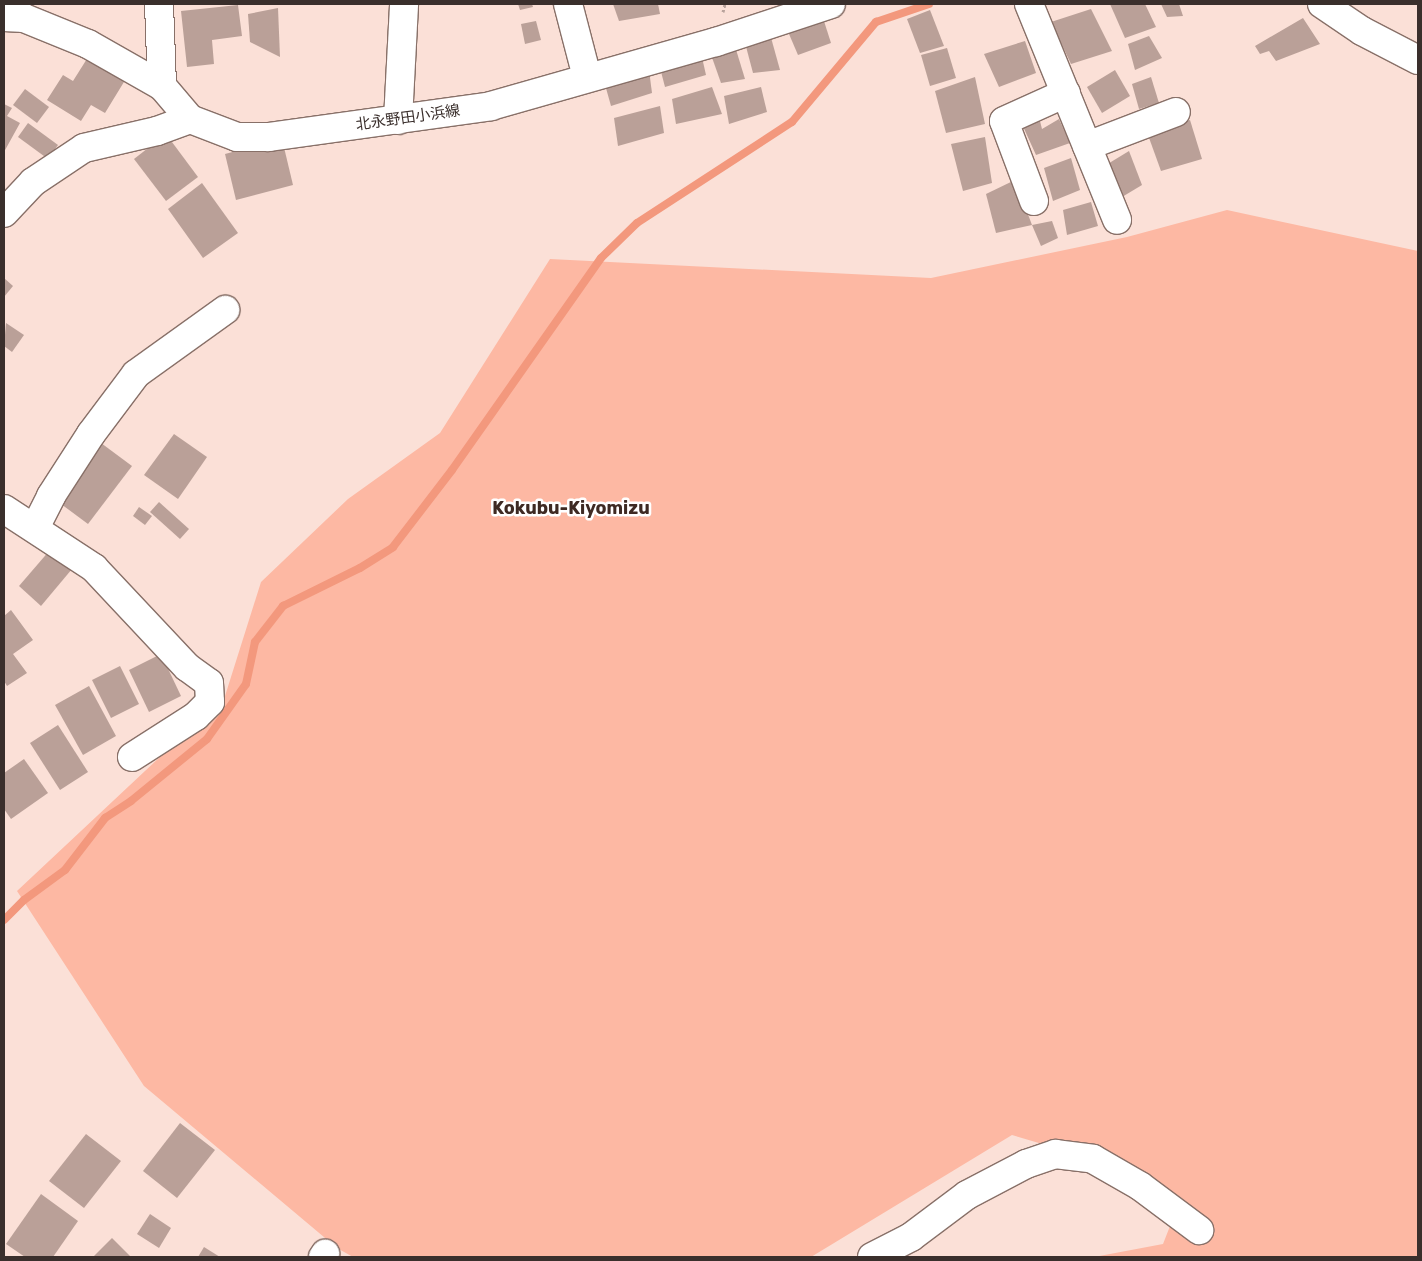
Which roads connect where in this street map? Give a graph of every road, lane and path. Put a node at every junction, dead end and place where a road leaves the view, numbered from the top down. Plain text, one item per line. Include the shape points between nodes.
1 (160, 4) edge
2 (404, 4) edge
3 (568, 4) edge
4 (832, 4) edge
5 (1029, 4) edge
6 (1322, 4) edge
7 (11, 13) edge
8 (1418, 60) edge
9 (587, 77) junction
10 (162, 86) junction
11 (1066, 93) junction
12 (1176, 112) dead end
13 (190, 119) junction
14 (398, 120) junction
15 (1087, 146) junction
16 (1034, 201) dead end
17 (4, 214) edge
18 (1117, 220) dead end
19 (225, 310) dead end
20 (4, 509) edge
21 (35, 528) junction
22 (132, 757) dead end
23 (1199, 1230) dead end
24 (872, 1257) edge

1 - 10 street
2 - 14 street
3 - 9 street
4 - 9 street, 北永野田小浜線 via 716,42
5 - 11 street
6 - 8 street via 1362,31
7 - 10 street, 北永野田小浜線 via 81,40
9 - 14 street, 北永野田小浜線 via 491,106
10 - 13 street, 北永野田小浜線
11 - 15 street
11 - 16 street via 1004,121
12 - 15 street
13 - 14 street, 北永野田小浜線 via 237,137 270,137
13 - 17 street via 84,148 33,182
15 - 18 street
19 - 21 street via 136,374 86,441
20 - 21 street
21 - 22 street via 94,568 187,667 208,683 210,702 196,716
23 - 24 street via 1140,1186 1093,1159 1055,1154 1026,1164 967,1195 911,1237

